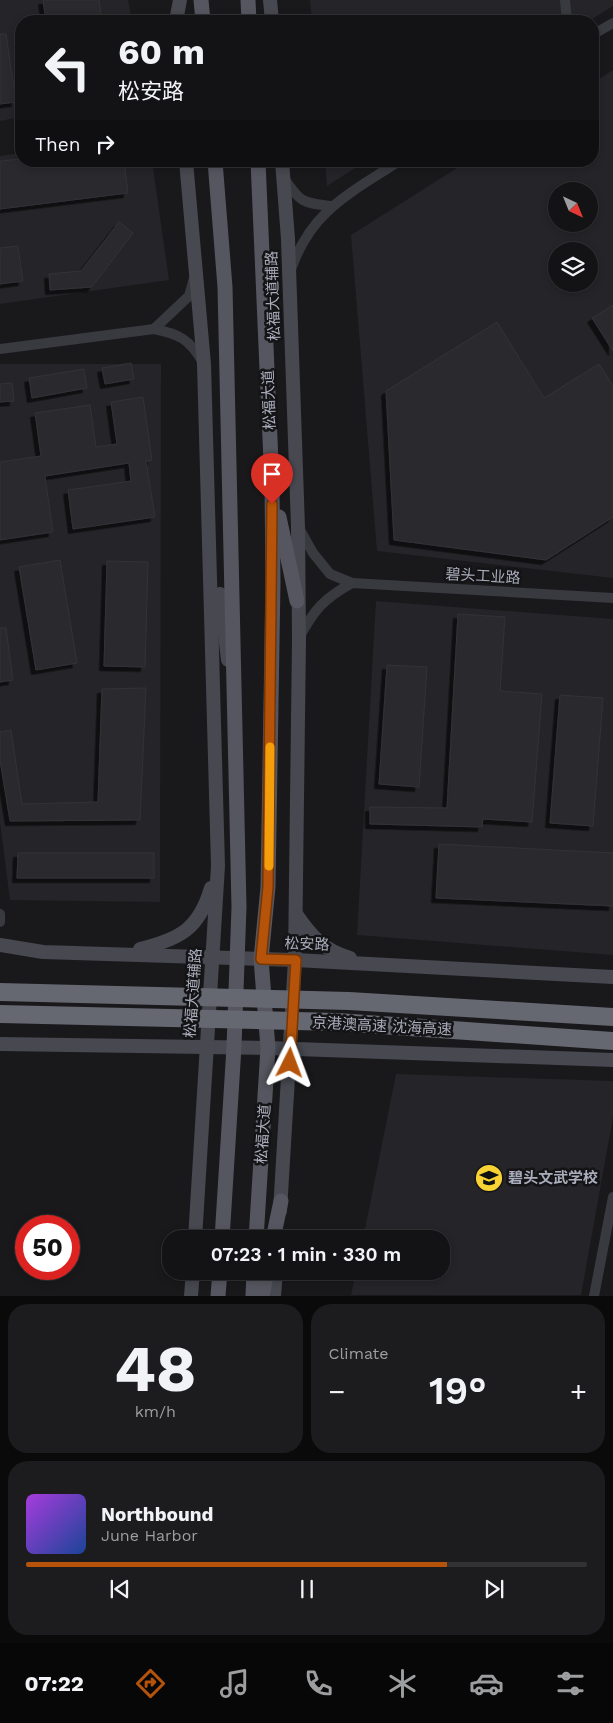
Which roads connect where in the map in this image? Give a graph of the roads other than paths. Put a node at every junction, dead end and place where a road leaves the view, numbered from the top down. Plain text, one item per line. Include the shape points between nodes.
1 (171, 0) edge
2 (180, 0) edge
3 (201, 0) edge
4 (248, 0) edge
5 (565, 0) edge
6 (270, 2) edge
7 (174, 15) edge
8 (176, 15) edge
9 (202, 15) edge
10 (249, 15) edge
11 (271, 15) edge
12 (566, 15) edge
13 (613, 23) edge
14 (599, 31) edge
15 (186, 167) edge
16 (215, 167) edge
17 (258, 167) edge
18 (282, 167) edge
19 (390, 167) edge
20 (283, 178) junction
21 (331, 206) junction
22 (195, 273) junction
23 (289, 275) junction
24 (154, 329) junction
25 (0, 349) edge
26 (204, 364) junction
27 (272, 485) junction
28 (209, 504) junction
29 (298, 527) junction
30 (232, 560) junction
31 (352, 583) junction
32 (613, 598) edge
33 (297, 601) junction
34 (225, 636) junction
35 (299, 639) junction
36 (235, 726) junction
37 (214, 750) junction
38 (218, 866) junction
39 (0, 914) edge
40 (296, 914) junction
41 (0, 922) edge
42 (0, 945) edge
43 (127, 953) junction
44 (212, 957) junction
45 (237, 958) junction
46 (261, 959) junction
47 (296, 960) junction
48 (367, 963) junction
49 (613, 977) edge
50 (0, 992) edge
51 (0, 1014) edge
52 (613, 1017) edge
53 (613, 1041) edge
54 (0, 1044) edge
55 (206, 1046) junction
56 (234, 1047) junction
57 (268, 1048) junction
58 (290, 1049) junction
59 (613, 1060) edge
60 (613, 1197) edge
61 (281, 1202) junction
62 (196, 1230) edge
63 (223, 1230) edge
64 (257, 1230) edge
65 (276, 1230) edge
66 (279, 1230) edge
67 (192, 1280) edge
68 (219, 1280) edge
69 (254, 1280) edge
70 (265, 1280) edge
71 (275, 1280) edge
72 (191, 1296) edge
73 (218, 1296) edge
74 (253, 1296) edge
75 (262, 1296) edge
76 (274, 1296) edge
77 (594, 1296) edge

1 - 7 main road
2 - 8 main road
3 - 9 main road
4 - 10 main road
5 - 12 street
6 - 11 main road
13 - 14 street
15 - 22 main road, 松福大道辅路
16 - 30 main road via 225,287
17 - 27 main road, 松福大道
18 - 20 main road, 松福大道辅路
19 - 21 street
20 - 21 street via 307,204
20 - 23 main road, 松福大道辅路
21 - 23 street via 308,231
22 - 24 street via 189,296
22 - 26 main road, 松福大道辅路
23 - 29 main road, 松福大道辅路
24 - 25 street
24 - 26 street via 174,333 193,345
26 - 28 main road, 松福大道辅路
27 - 33 main road
27 - 46 main road, 松福大道 via 268,887
28 - 34 main road, 松福大道辅路
28 - 37 main road, 松福大道辅路
29 - 31 street via 330,574
29 - 33 main road, 松福大道辅路
30 - 34 main road, 松福大道辅路
30 - 36 main road
31 - 32 street, 碧头工业路
31 - 35 street via 332,594 314,611
33 - 35 main road, 松福大道辅路
34 - 36 main road, 松福大道辅路
34 - 37 main road, 松福大道辅路
35 - 40 main road, 松福大道辅路
36 - 45 main road
37 - 38 main road, 松福大道辅路
38 - 43 main road via 205,907 188,930 162,943
38 - 44 main road, 松福大道辅路
39 - 41 street
40 - 47 main road, 松福大道辅路
40 - 48 main road via 312,937 336,953
42 - 43 main road, 松安路 via 43,952
43 - 44 main road, 松安路
44 - 45 main road, 松安路
44 - 55 main road, 松福大道辅路
45 - 46 main road, 松安路
45 - 56 main road
46 - 47 main road, 松安路
46 - 57 main road, 松福大道
47 - 48 main road, 松安路
47 - 58 main road, 松福大道辅路
48 - 49 main road, 松安路
50 - 52 highway, 京港澳高速 沈海高速, bridge via 349,1001
51 - 53 highway, 京港澳高速 沈海高速, bridge via 337,1022
54 - 55 main road
55 - 56 main road
55 - 62 main road, 松福大道辅路
56 - 57 main road
56 - 63 main road
57 - 58 main road
57 - 64 main road, 松福大道
58 - 59 main road
58 - 61 main road, 松福大道辅路
60 - 77 street
61 - 65 main road
61 - 66 main road, 松福大道辅路
67 - 72 main road
68 - 73 main road
69 - 74 main road
70 - 75 main road
71 - 76 main road

